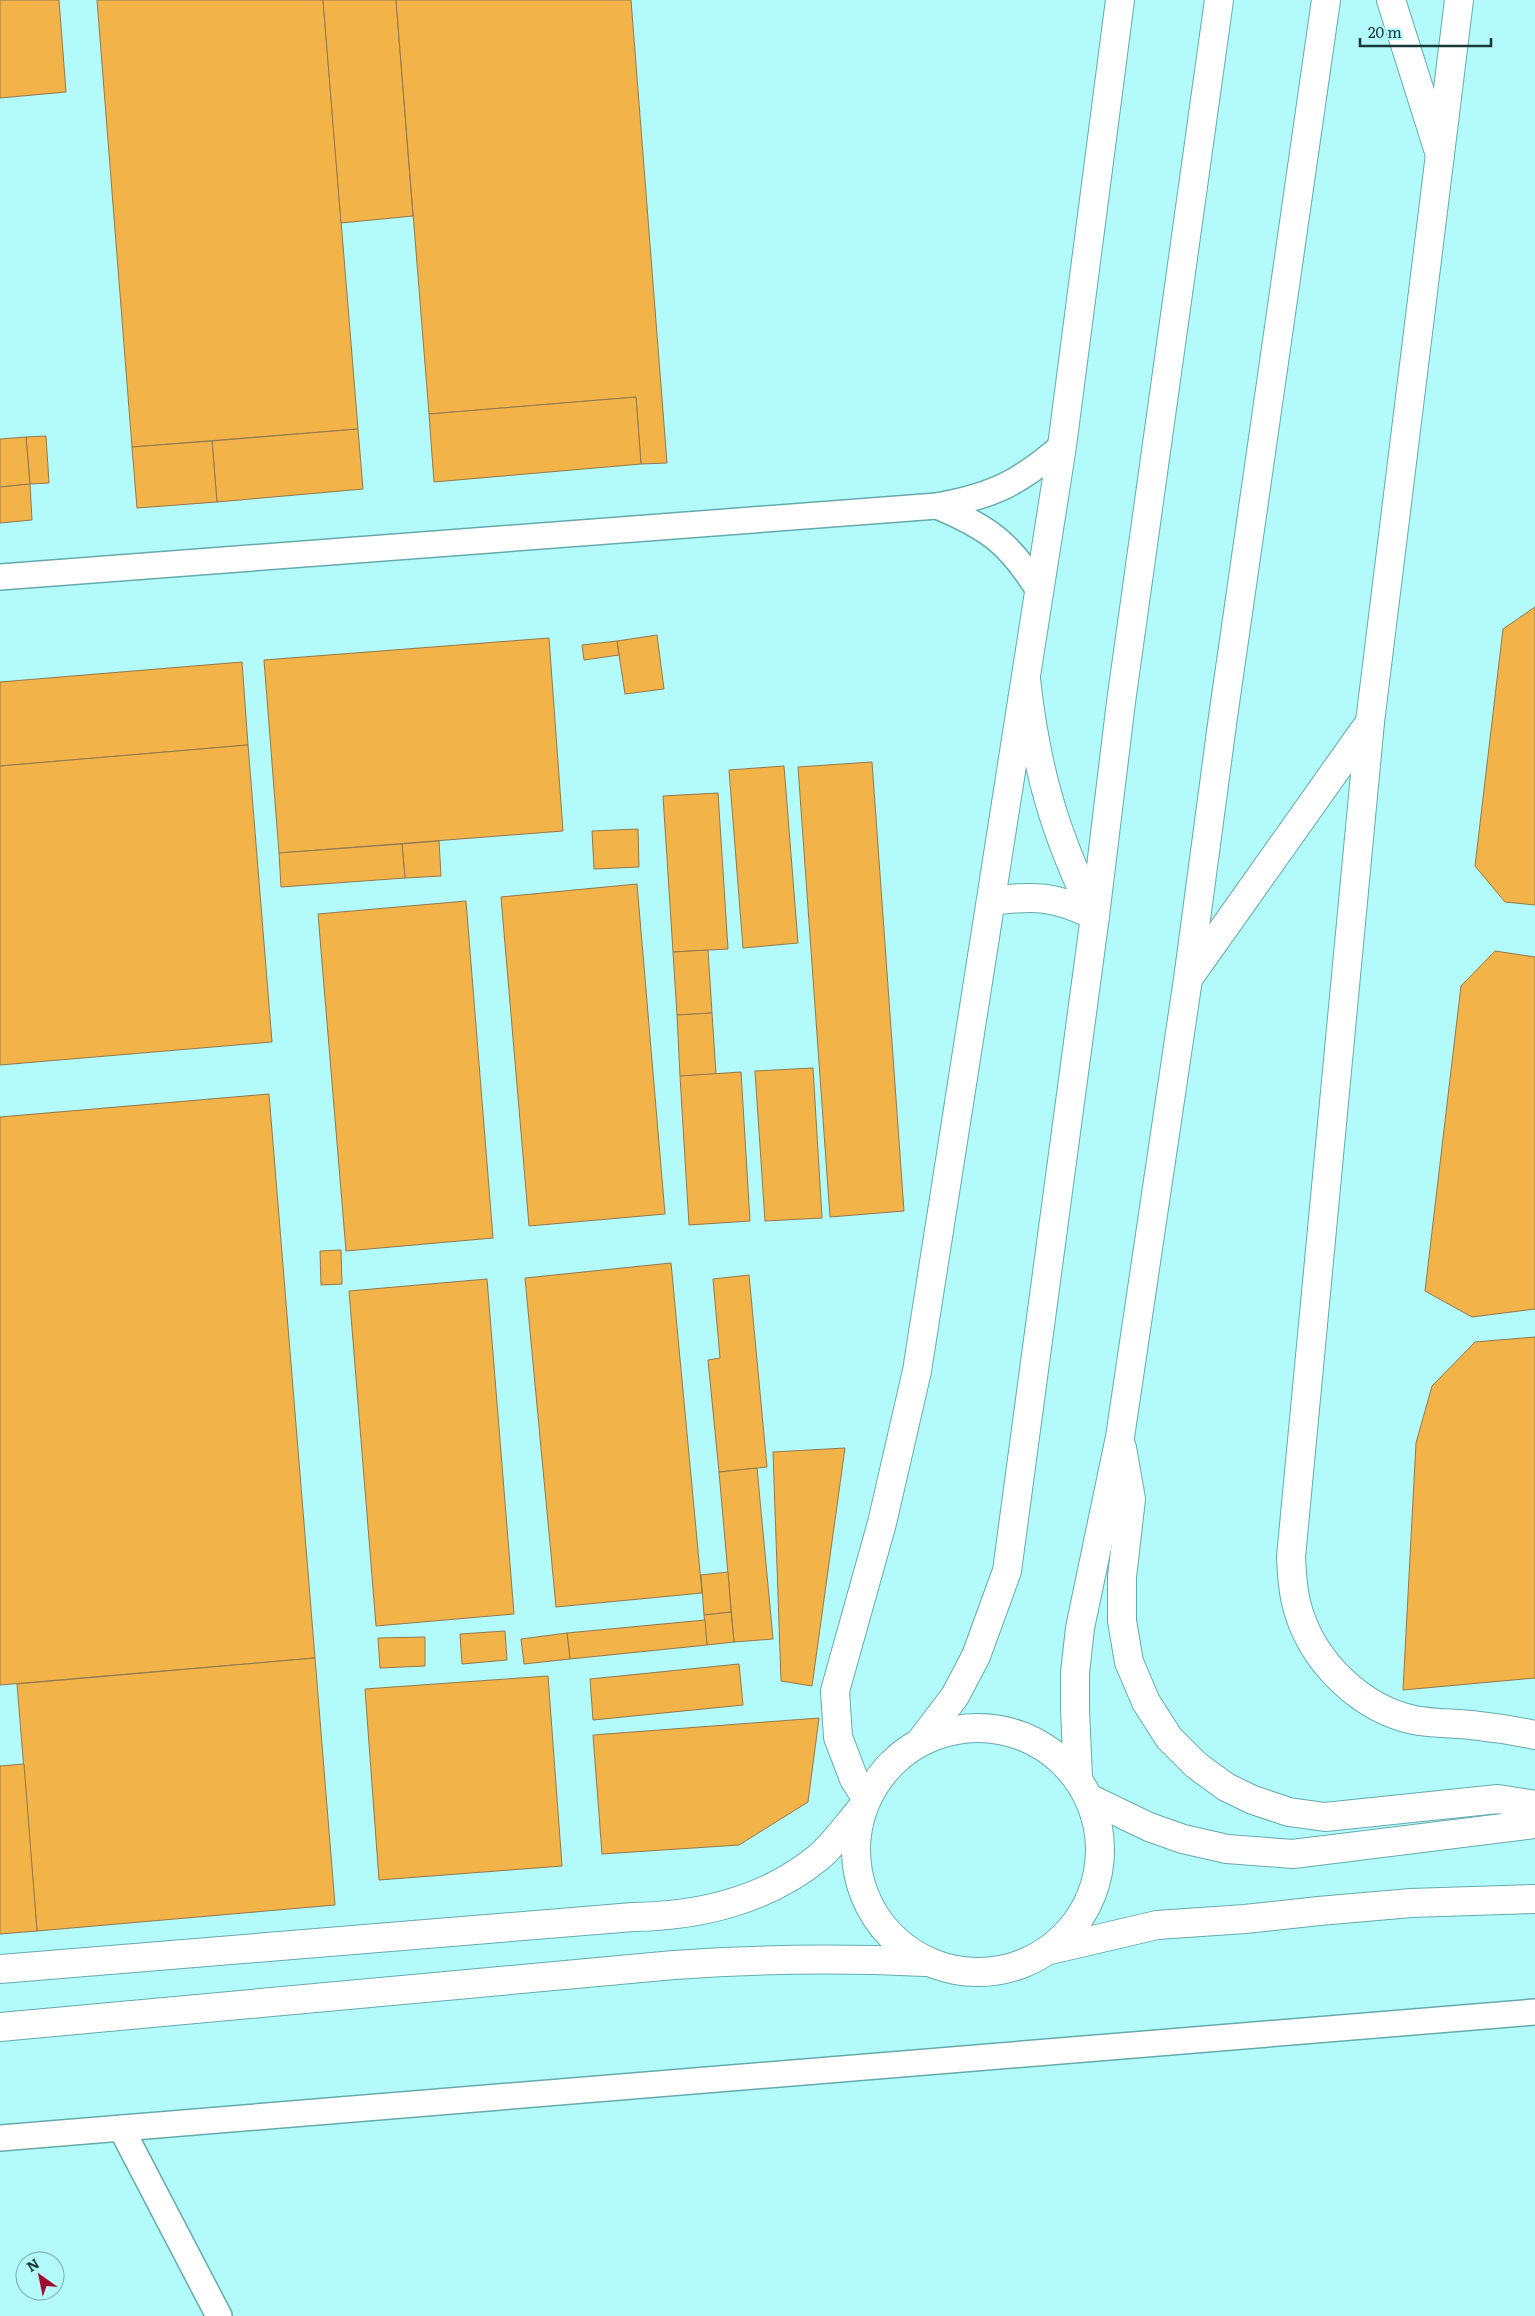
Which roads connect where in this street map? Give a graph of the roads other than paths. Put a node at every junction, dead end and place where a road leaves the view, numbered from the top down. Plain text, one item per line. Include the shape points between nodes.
1 (1120, 0) edge
2 (1219, 0) edge
3 (1326, 0) edge
4 (1391, 0) edge
5 (1459, 0) edge
6 (1440, 155) junction
7 (1062, 446) junction
8 (938, 506) junction
9 (0, 578) edge
10 (1040, 592) junction
11 (1026, 679) junction
12 (1370, 722) junction
13 (992, 901) junction
14 (1095, 916) junction
15 (1188, 979) junction
16 (1120, 1437) junction
17 (1535, 1735) edge
18 (920, 1742) junction
19 (1084, 1788) junction
20 (864, 1803) junction
21 (1535, 1805) edge
22 (1535, 1824) edge
23 (1535, 1898) edge
24 (1050, 1950) junction
25 (925, 1962) junction
26 (0, 1969) edge
27 (1535, 2012) edge
28 (0, 2027) edge
29 (121, 2128) junction
30 (0, 2138) edge
31 (219, 2316) edge

1 - 7 main road
2 - 14 main road via 1121,702
3 - 15 main road
4 - 6 main road
5 - 6 main road
6 - 12 main road
7 - 8 lane via 1035,469 1005,487 972,500
7 - 10 main road
8 - 9 lane
8 - 10 lane via 969,519 998,538 1022,563
10 - 11 main road
11 - 13 main road
11 - 14 main road via 1041,777 1073,872
12 - 15 main road
12 - 17 main road via 1291,1557 1292,1586 1310,1640 1344,1683 1365,1698 1412,1719
13 - 14 main road via 1018,897 1045,898 1071,904
13 - 20 main road via 917,1371 884,1515 835,1692 838,1737
14 - 18 main road via 1008,1571 972,1664 955,1696
15 - 16 main road
16 - 19 main road via 1080,1628 1075,1701
16 - 21 main road via 1131,1499 1122,1577 1122,1621 1130,1662 1146,1702 1169,1738 1196,1765 1226,1787 1253,1800 1289,1812 1326,1817 1498,1799
18 - 19 main road via 962,1728 1006,1730 1046,1747
18 - 20 main road via 888,1766
19 - 22 main road via 1150,1827 1227,1849 1293,1854
19 - 24 main road via 1101,1840 1097,1882 1080,1920
20 - 25 main road via 855,1844 858,1880 872,1914 895,1942
20 - 26 main road via 819,1856 784,1880 741,1900 704,1911
23 - 24 main road via 1411,1903 1245,1920 1157,1925
24 - 25 main road via 1021,1966 989,1973 956,1972
25 - 28 main road via 859,1958 674,1965
27 - 29 lane
29 - 30 lane
29 - 31 lane

